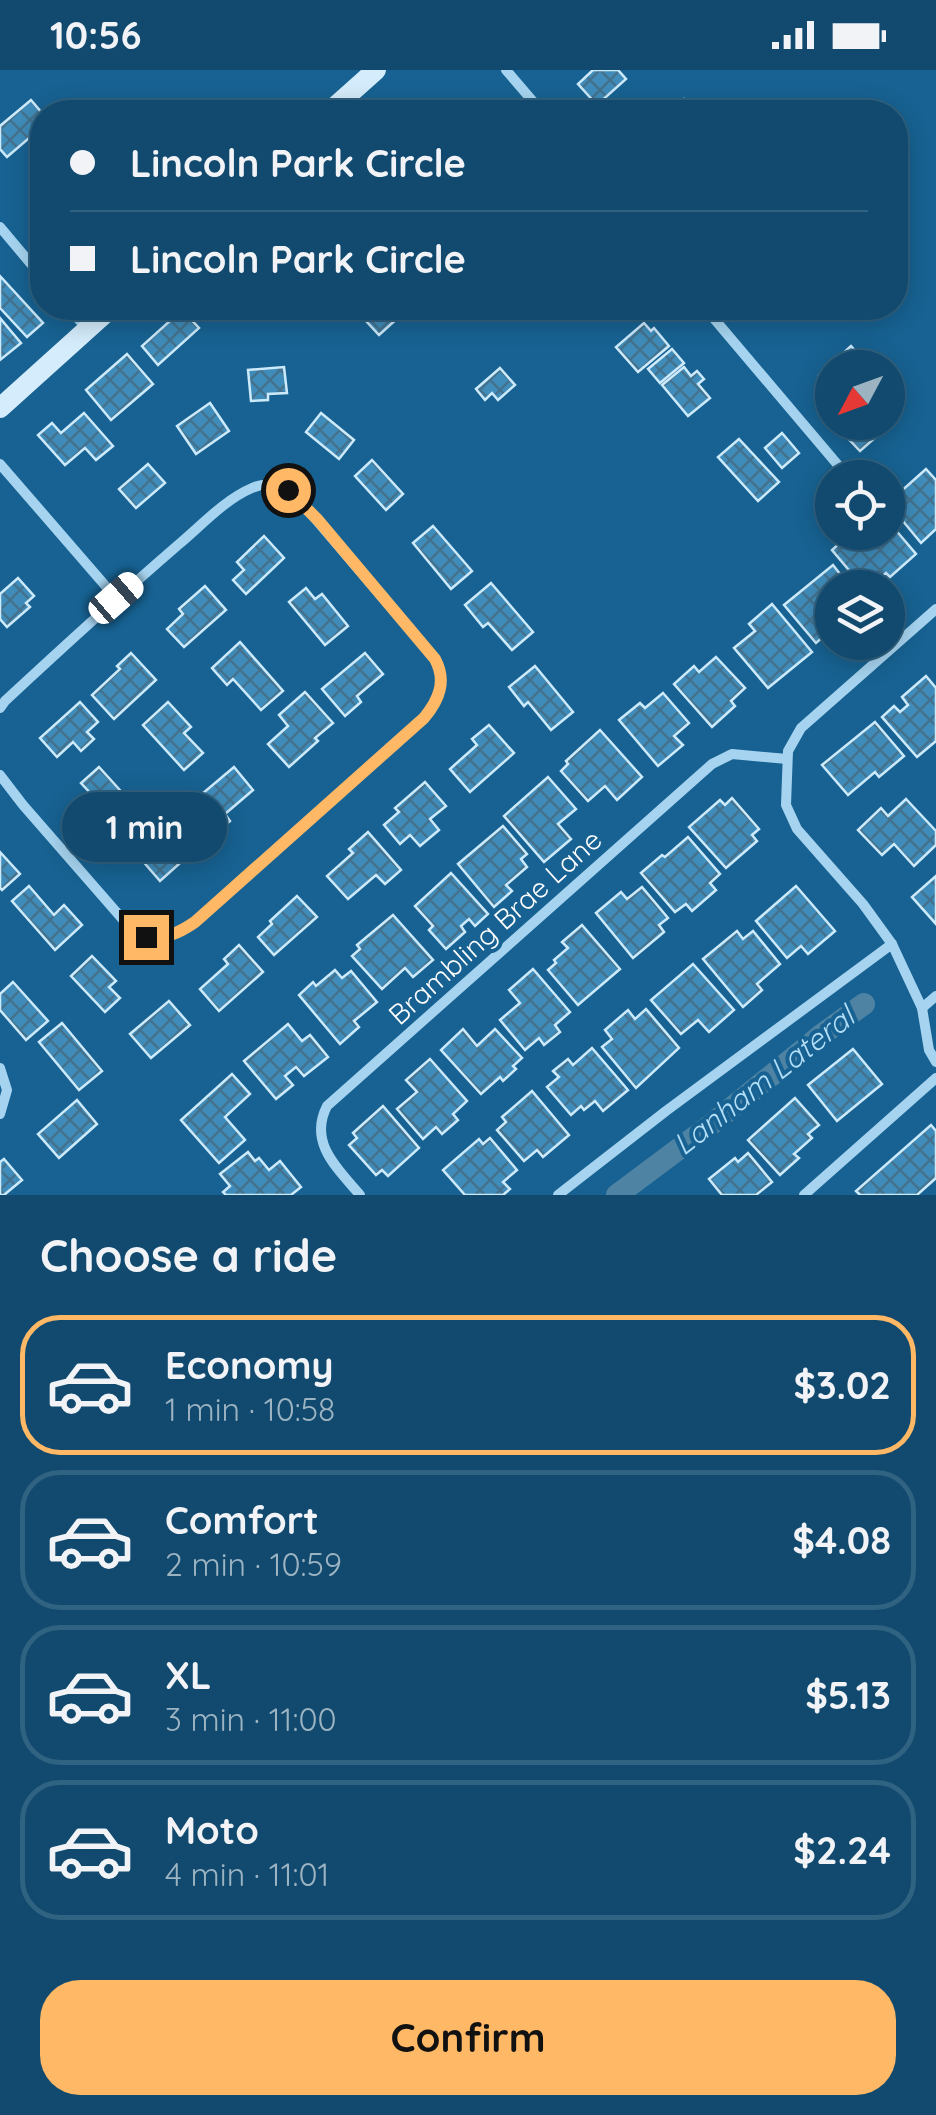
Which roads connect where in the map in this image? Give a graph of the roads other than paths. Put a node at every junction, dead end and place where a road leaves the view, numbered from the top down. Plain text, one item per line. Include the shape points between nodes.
1 (376, 70) edge
2 (506, 70) edge
3 (342, 100) edge
4 (532, 100) edge
5 (0, 227) edge
6 (30, 262) edge
7 (80, 320) edge
8 (98, 320) edge
9 (714, 320) edge
10 (88, 329) junction
11 (0, 408) edge
12 (834, 460) edge
13 (0, 464) edge
14 (116, 598) junction
15 (936, 609) edge
16 (0, 708) edge
17 (788, 760) junction
18 (0, 775) edge
19 (892, 944) junction
20 (936, 996) edge
21 (922, 1008) junction
22 (936, 1062) edge
23 (0, 1068) edge
24 (936, 1078) edge
25 (0, 1114) edge
26 (360, 1195) edge
27 (558, 1195) edge
28 (804, 1195) edge

1 - 3 street
2 - 4 street
5 - 6 street
7 - 10 street
8 - 10 street
9 - 12 street
10 - 11 street
13 - 14 street
14 - 16 street
14 - 18 street via 231,500 260,485 280,486 318,520 435,659 439,695 424,718 195,922 159,938 132,930 118,916
15 - 17 street via 800,728
17 - 19 street via 786,805 798,829
17 - 26 street, Brambling Brae Lane via 732,754 712,764 328,1106 322,1117 326,1154
19 - 21 street
19 - 27 street
20 - 21 street
21 - 22 street
23 - 25 street via 7,1090
24 - 28 street

